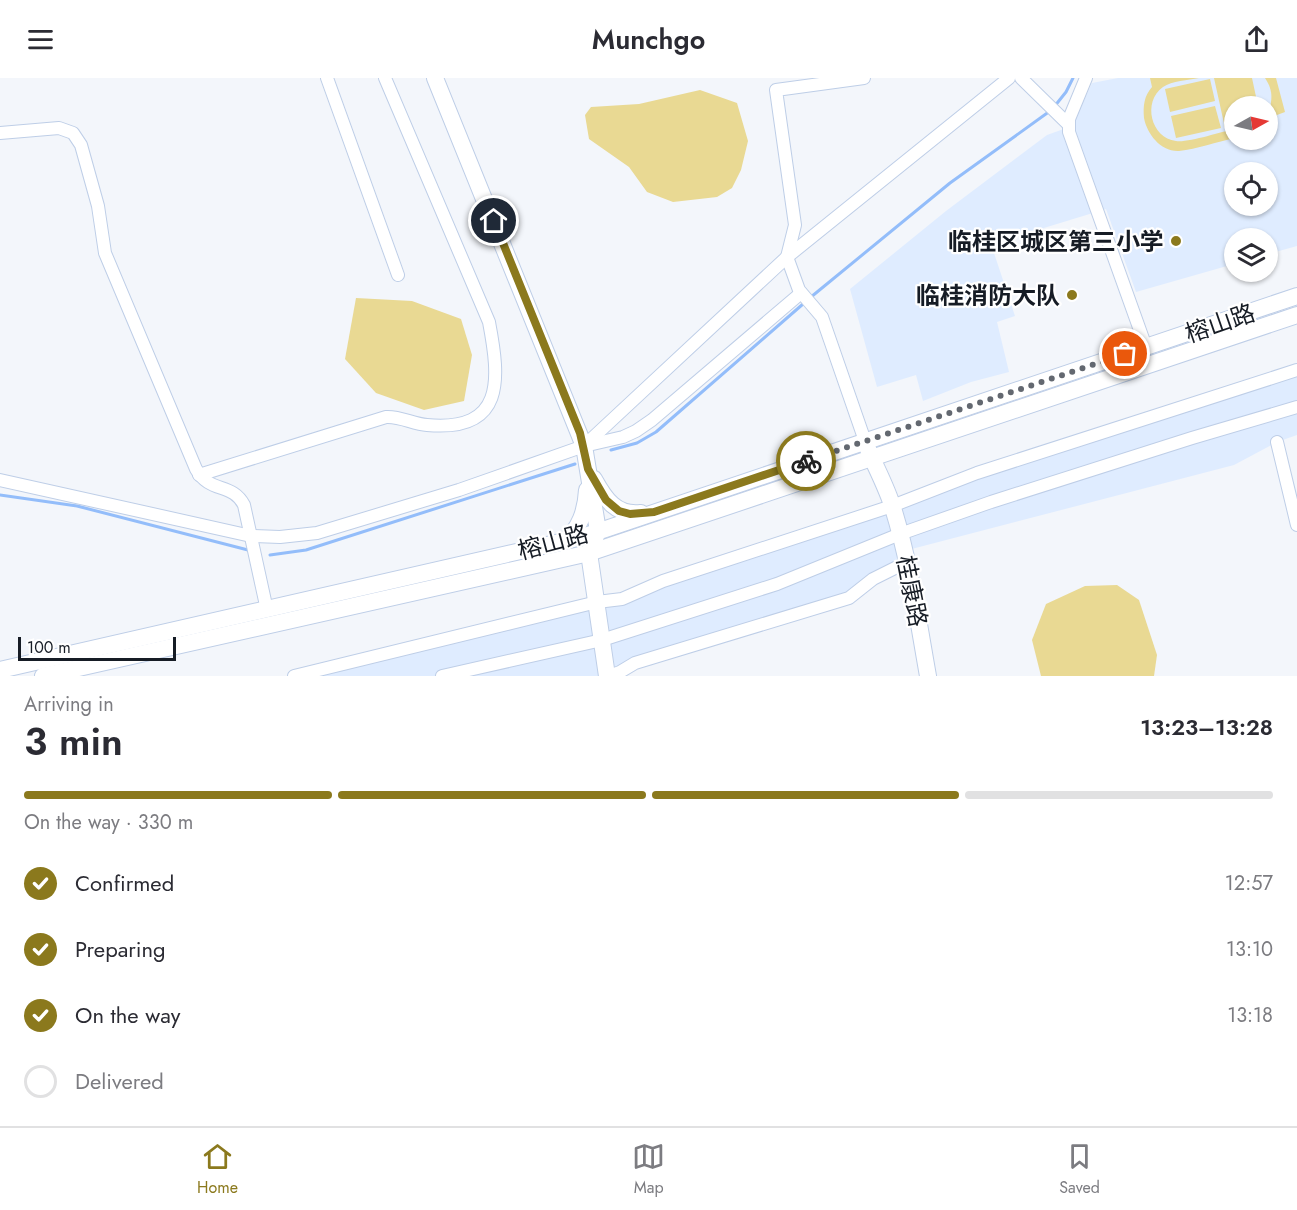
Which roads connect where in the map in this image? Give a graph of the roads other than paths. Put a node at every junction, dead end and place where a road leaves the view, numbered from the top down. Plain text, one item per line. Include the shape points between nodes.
1 (327, 78) edge
2 (385, 78) edge
3 (435, 78) edge
4 (864, 78) edge
5 (1009, 78) edge
6 (1021, 78) edge
7 (1086, 78) edge
8 (1068, 124) junction
9 (0, 133) edge
10 (787, 257) junction
11 (398, 275) dead end
12 (801, 293) junction
13 (1297, 296) edge
14 (1297, 315) edge
15 (1146, 347) junction
16 (1297, 370) edge
17 (1297, 407) edge
18 (865, 441) junction
19 (1277, 442) dead end
20 (584, 446) junction
21 (872, 457) junction
22 (588, 469) junction
23 (199, 475) junction
24 (0, 480) edge
25 (892, 506) junction
26 (654, 512) junction
27 (1297, 525) edge
28 (598, 531) junction
29 (900, 534) junction
30 (252, 536) junction
31 (560, 542) junction
32 (610, 546) junction
33 (581, 555) junction
34 (906, 562) junction
35 (591, 571) junction
36 (597, 602) junction
37 (267, 610) junction
38 (602, 640) junction
39 (0, 670) edge
40 (43, 676) edge
41 (294, 676) edge
42 (441, 676) edge
43 (608, 676) edge
44 (928, 676) edge

1 - 11 street
2 - 23 street via 489,322 496,377 488,407 472,421 450,425 386,417
3 - 20 main road
4 - 10 street via 776,90 795,225
5 - 10 street
6 - 8 street
7 - 8 street
8 - 15 street
9 - 23 street via 59,128 78,138 98,206 105,253
10 - 12 street
10 - 20 street
12 - 18 street via 822,317
12 - 20 street via 643,426 623,436
13 - 15 main road, 榕山路
14 - 21 main road, 榕山路
15 - 18 main road, 榕山路
16 - 25 street via 977,472
17 - 29 street
18 - 21 main road, 桂康路
18 - 26 main road, 榕山路
19 - 27 street
20 - 22 main road
20 - 30 street via 459,490 317,533
21 - 25 main road, 桂康路
21 - 32 main road, 榕山路
22 - 26 main road via 606,500 619,511
22 - 28 main road
22 - 31 main road via 581,520 571,536
23 - 30 street via 207,483 239,496
24 - 30 street
25 - 29 main road, 桂康路
25 - 36 street via 663,581 622,599
26 - 28 main road, 榕山路
28 - 31 main road, 榕山路
28 - 33 main road
29 - 34 main road, 桂康路
29 - 38 street via 777,584
30 - 37 street
31 - 37 main road, 榕山路
32 - 33 main road, 榕山路
32 - 35 main road via 597,557
33 - 35 main road
33 - 40 main road, 榕山路
34 - 43 street via 873,579 849,598 635,663
34 - 44 main road, 桂康路
35 - 36 main road
36 - 38 main road
36 - 41 street
37 - 39 main road, 榕山路
38 - 42 street
38 - 43 main road

